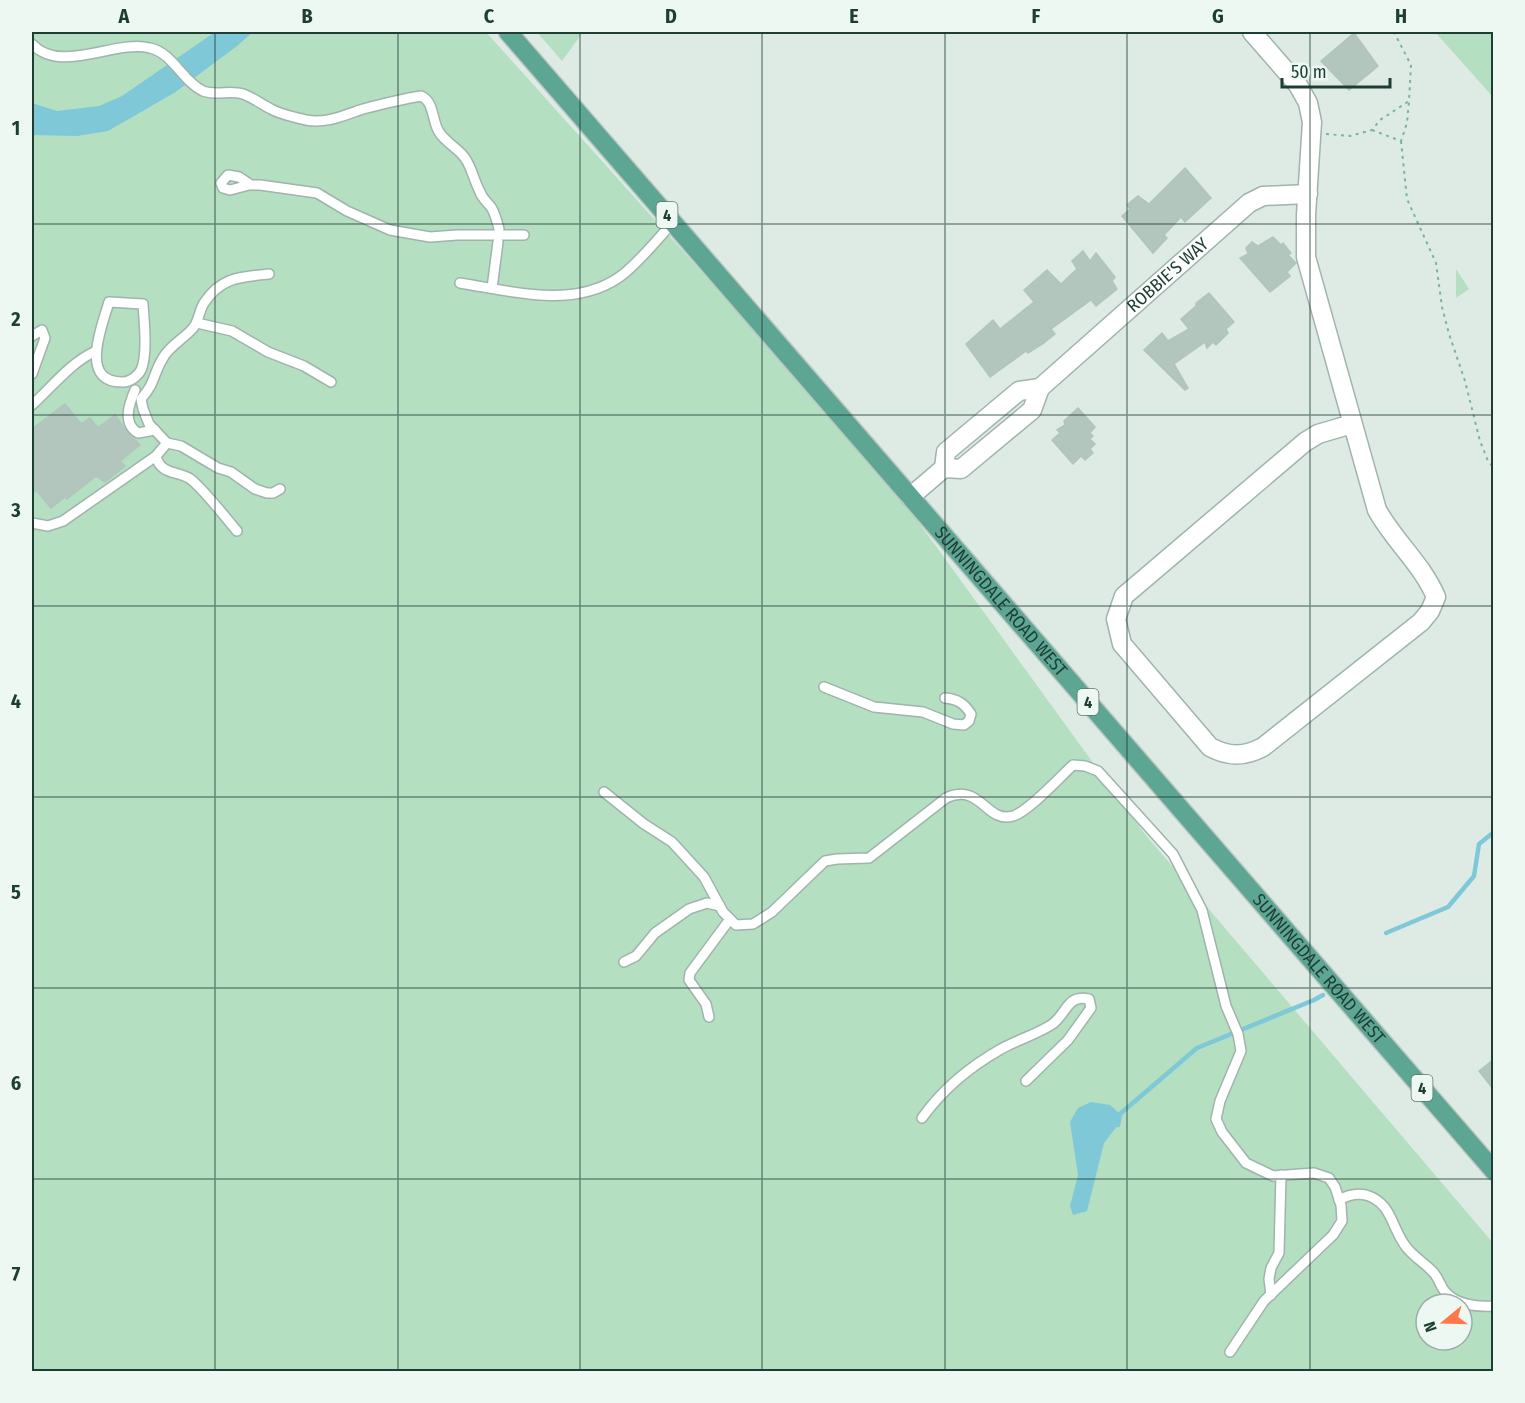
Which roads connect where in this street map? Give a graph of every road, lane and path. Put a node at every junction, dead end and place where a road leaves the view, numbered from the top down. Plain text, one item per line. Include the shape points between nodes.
1 (508, 32) edge
2 (1252, 32) edge
3 (1394, 32) edge
4 (32, 44) edge
5 (1409, 101) junction
6 (1372, 130) junction
7 (1311, 132) junction
8 (1401, 141) junction
9 (251, 185) dead end
10 (1308, 194) junction
11 (673, 222) junction
12 (499, 229) dead end
13 (524, 235) dead end
14 (498, 242) dead end
15 (269, 274) dead end
16 (460, 283) dead end
17 (492, 288) junction
18 (197, 323) junction
19 (32, 336) edge
20 (96, 351) junction
21 (32, 374) edge
22 (135, 378) junction
23 (331, 382) dead end
24 (135, 390) junction
25 (141, 399) junction
26 (32, 405) edge
27 (1352, 424) junction
28 (155, 430) junction
29 (167, 443) junction
30 (156, 456) junction
31 (1494, 468) edge
32 (280, 489) dead end
33 (910, 497) junction
34 (32, 523) edge
35 (237, 531) dead end
36 (824, 687) dead end
37 (945, 698) dead end
38 (604, 792) dead end
39 (720, 906) junction
40 (730, 919) junction
41 (624, 962) dead end
42 (709, 1017) dead end
43 (1026, 1081) dead end
44 (922, 1118) dead end
45 (1494, 1171) edge
46 (1281, 1175) junction
47 (1339, 1200) junction
48 (1271, 1295) junction
49 (1494, 1306) edge
50 (1230, 1352) dead end

1 - 11 main road, SUNNINGDALE ROAD WEST / 4
2 - 7 street via 1298,85 1308,104
3 - 5 path via 1411,65
4 - 12 lane via 63,58 149,47 161,52 208,93 241,93 272,110 309,120 334,120 421,96 430,103 439,133 464,156
5 - 6 path
5 - 8 path
6 - 7 path via 1350,136
6 - 8 path
7 - 10 street
8 - 31 path via 1407,200 1436,263 1449,334 1480,441
9 - 13 lane via 317,194 390,230 430,237
10 - 27 street via 1306,257
10 - 33 street, ROBBIE'S WAY via 1263,196 1249,203 1040,388 1032,410 961,469 944,468
11 - 17 lane via 619,278 590,292 532,294
11 - 33 main road, SUNNINGDALE ROAD WEST / 4
14 - 17 lane
15 - 18 lane via 230,279 216,287 202,305
16 - 17 lane
18 - 23 lane via 232,331
18 - 25 lane via 164,355 151,388
19 - 21 lane via 42,330 45,338
20 - 22 lane via 102,375 126,383
20 - 22 lane via 109,302 143,304 144,358
20 - 26 lane via 74,363
22 - 24 lane
24 - 25 lane
24 - 28 lane via 129,405 131,429 138,433
25 - 28 lane
27 - 27 street via 1377,510 1423,572 1436,597 1421,622 1263,747 1244,754 1222,753 1210,747 1122,645 1116,619 1118,608 1124,596 1305,442
28 - 29 lane
29 - 30 lane
29 - 32 lane via 181,446 231,472 255,489 267,493
30 - 34 lane via 63,521 48,526
30 - 35 lane via 163,469 189,478
33 - 45 main road, SUNNINGDALE ROAD WEST / 4
36 - 37 lane via 874,707 923,712 953,724 964,725 969,721 970,714 962,702
38 - 39 lane via 672,842 704,877
39 - 40 lane
39 - 41 lane via 707,903 689,909
40 - 42 lane via 690,973 689,980 706,1004
40 - 46 lane via 736,925 753,924 772,912 825,861 869,858 953,795 969,795 998,816 1009,818 1021,814 1073,765 1098,771 1173,854 1202,910 1241,1051 1216,1119 1246,1163 1273,1176
43 - 44 lane via 1068,1040 1091,1008 1089,999 1073,1000 1054,1023 1002,1048 969,1071 935,1100
46 - 47 lane via 1314,1173 1329,1178
46 - 48 lane via 1279,1252 1269,1280
47 - 48 lane via 1342,1221 1333,1235
47 - 49 lane via 1358,1194 1382,1203 1406,1248 1453,1299 1467,1305
48 - 50 lane

